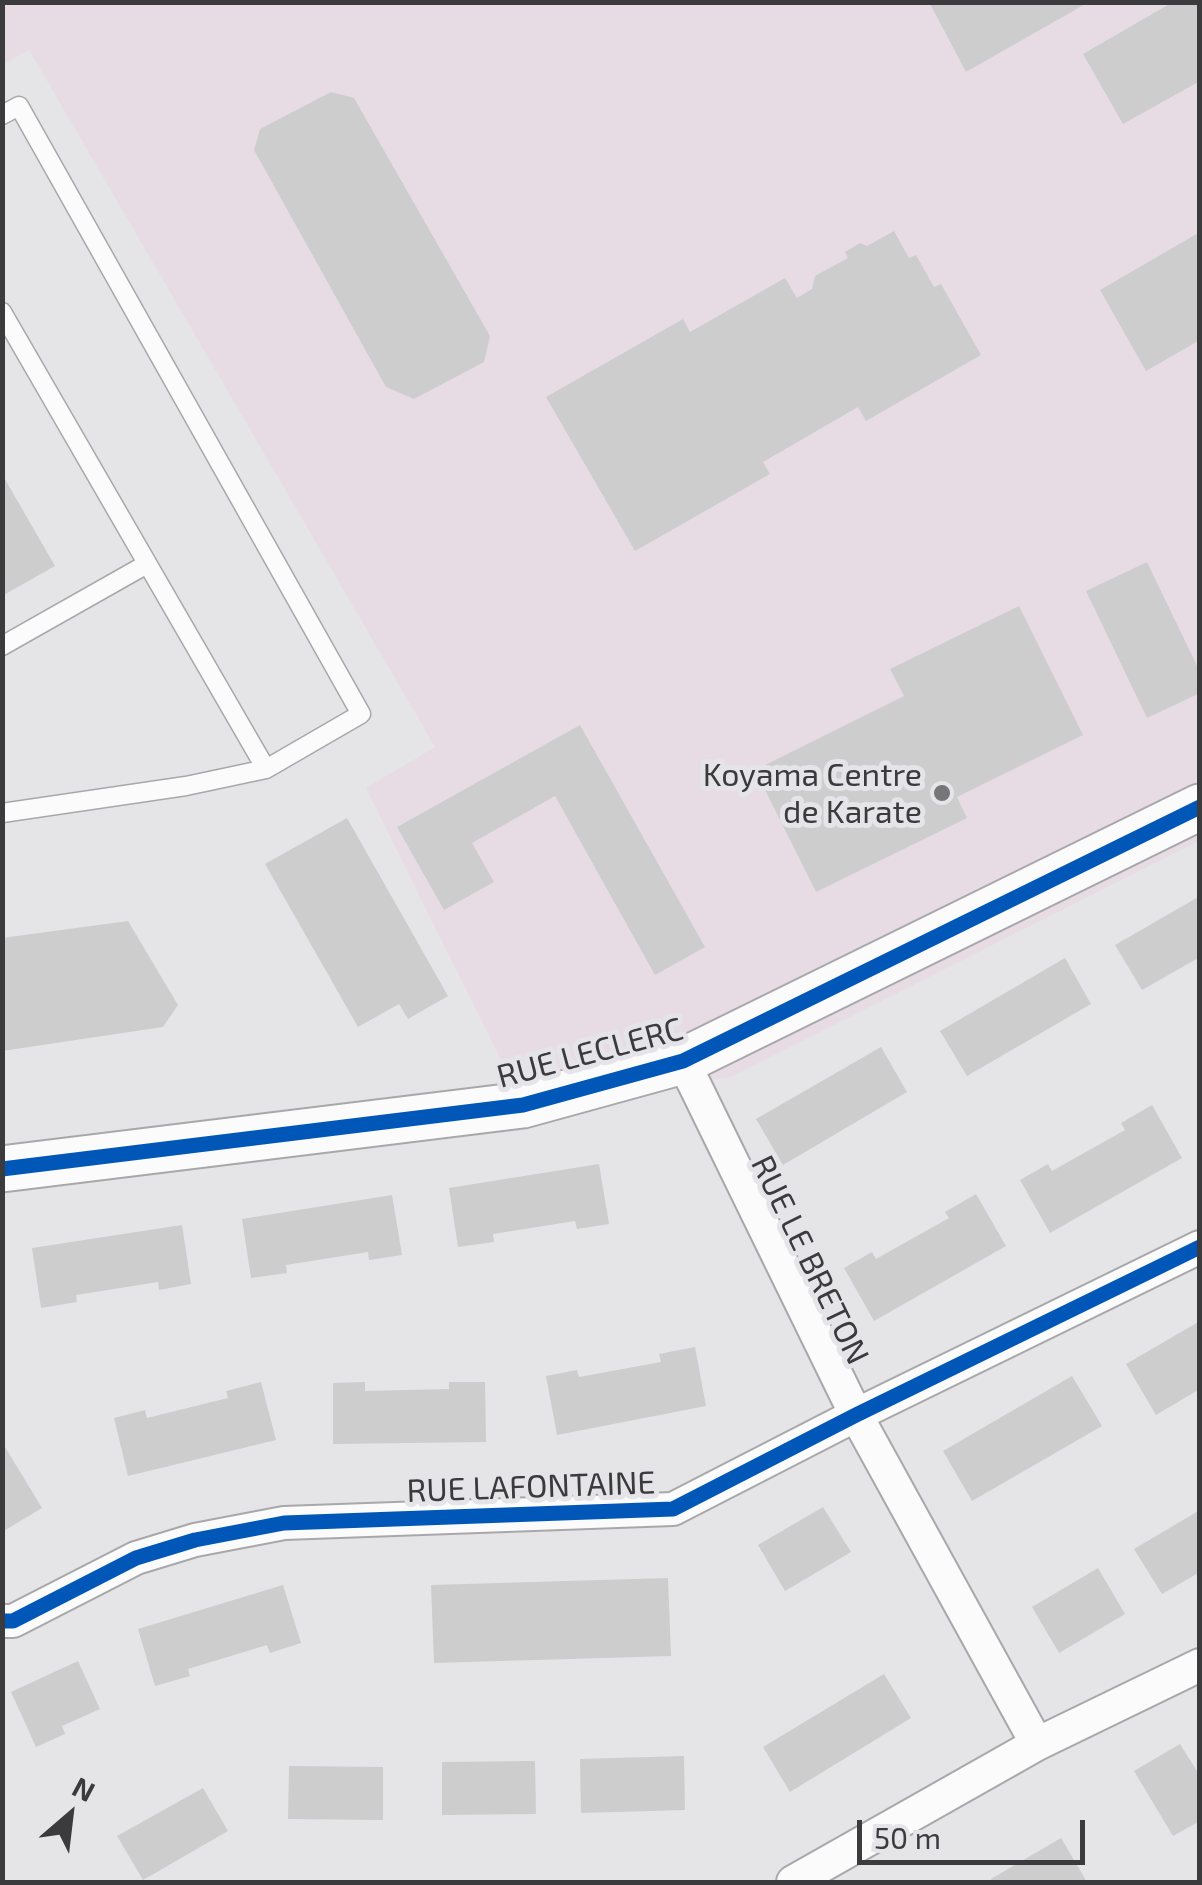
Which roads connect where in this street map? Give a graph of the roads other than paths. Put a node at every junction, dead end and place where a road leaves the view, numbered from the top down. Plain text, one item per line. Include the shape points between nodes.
1 (2, 115) edge
2 (2, 312) edge
3 (147, 564) junction
4 (2, 646) edge
5 (266, 770) junction
6 (2, 794) edge
7 (1200, 807) edge
8 (8, 812) edge
9 (682, 1061) junction
10 (2, 1169) edge
11 (1200, 1246) edge
12 (856, 1415) junction
13 (2, 1621) edge
14 (1200, 1665) edge
15 (1037, 1744) junction
16 (793, 1882) edge

1 - 5 lane via 19,106 361,714
2 - 3 lane
3 - 4 lane
3 - 5 lane
5 - 8 lane
6 - 8 lane
7 - 9 street, RUE LECLERC
9 - 10 street, RUE LECLERC via 523,1105
9 - 12 street, RUE LE BRETON
11 - 12 street, RUE LAFONTAINE
12 - 13 street, RUE LAFONTAINE via 673,1509 284,1523 136,1558
12 - 15 street, RUE LE BRETON
14 - 15 street
15 - 16 street

